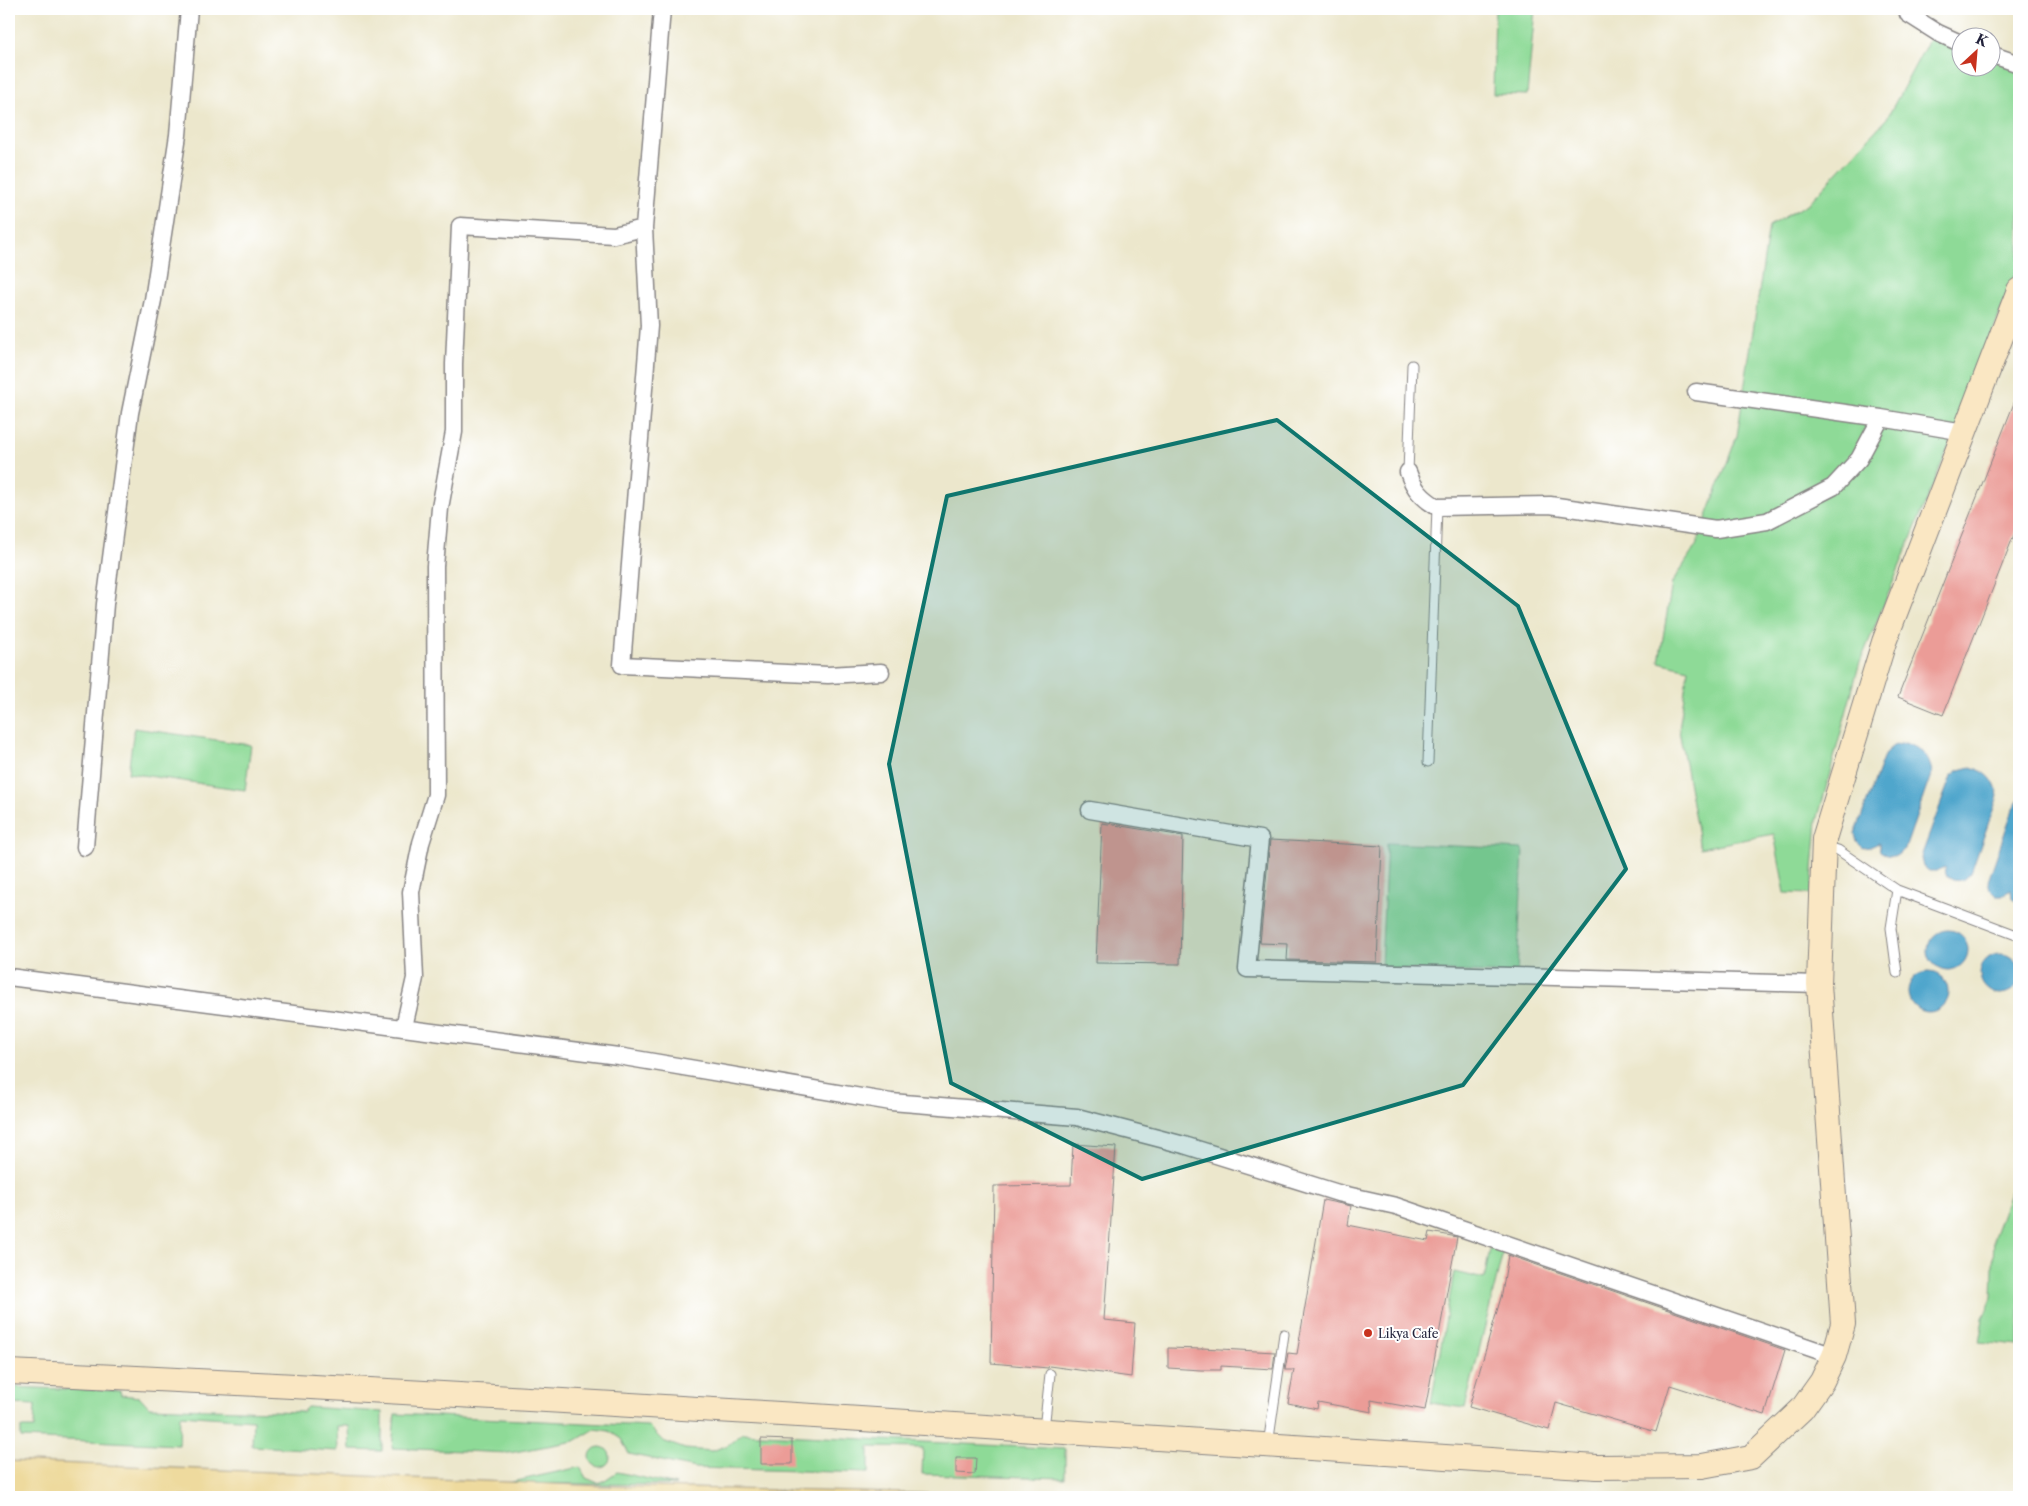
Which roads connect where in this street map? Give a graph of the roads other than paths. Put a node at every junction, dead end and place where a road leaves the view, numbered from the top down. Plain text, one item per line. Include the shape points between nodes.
1 (189, 9) edge
2 (662, 9) edge
3 (1910, 9) edge
4 (1950, 38) edge
5 (2000, 57) edge
6 (2019, 64) edge
7 (644, 228) junction
8 (2019, 290) edge
9 (1412, 364) dead end
10 (1696, 392) dead end
11 (1881, 418) junction
12 (1964, 432) junction
13 (1408, 472) joint
14 (1437, 506) junction
15 (881, 672) dead end
16 (1428, 762) dead end
17 (1090, 810) dead end
18 (1824, 846) junction
19 (85, 847) dead end
20 (1897, 890) junction
21 (2019, 936) edge
22 (1897, 973) dead end
23 (9, 977) edge
24 (1819, 984) junction
25 (404, 1027) junction
26 (1284, 1334) dead end
27 (1834, 1356) junction
28 (9, 1372) edge
29 (1050, 1374) dead end
30 (1044, 1430) junction
31 (1268, 1445) junction

1 - 19 street via 178,135 154,300 130,413 105,604
2 - 7 street
3 - 4 street via 1908,14
5 - 6 street
7 - 15 street via 649,326 622,665 828,676
7 - 25 street via 614,235 460,226 454,432 440,508 435,566 436,795 421,843 411,892 414,978
8 - 12 street
9 - 13 lane
10 - 11 street
11 - 12 street
11 - 14 street via 1859,459 1833,487 1767,521 1716,529 1550,505
12 - 18 street via 1884,642
13 - 14 street via 1412,485 1423,498
14 - 16 lane
17 - 24 street via 1260,839 1247,969
18 - 20 lane via 1838,850
18 - 24 street
20 - 21 lane
20 - 22 lane via 1891,928
23 - 25 street
24 - 27 street via 1842,1286 1843,1324
25 - 27 street via 618,1056 891,1102 1077,1117 1184,1144 1338,1192 1396,1206
26 - 31 lane
27 - 31 street via 1822,1381 1802,1409 1751,1457 1702,1466 1597,1467
28 - 30 street via 312,1386
29 - 30 lane
30 - 31 street

